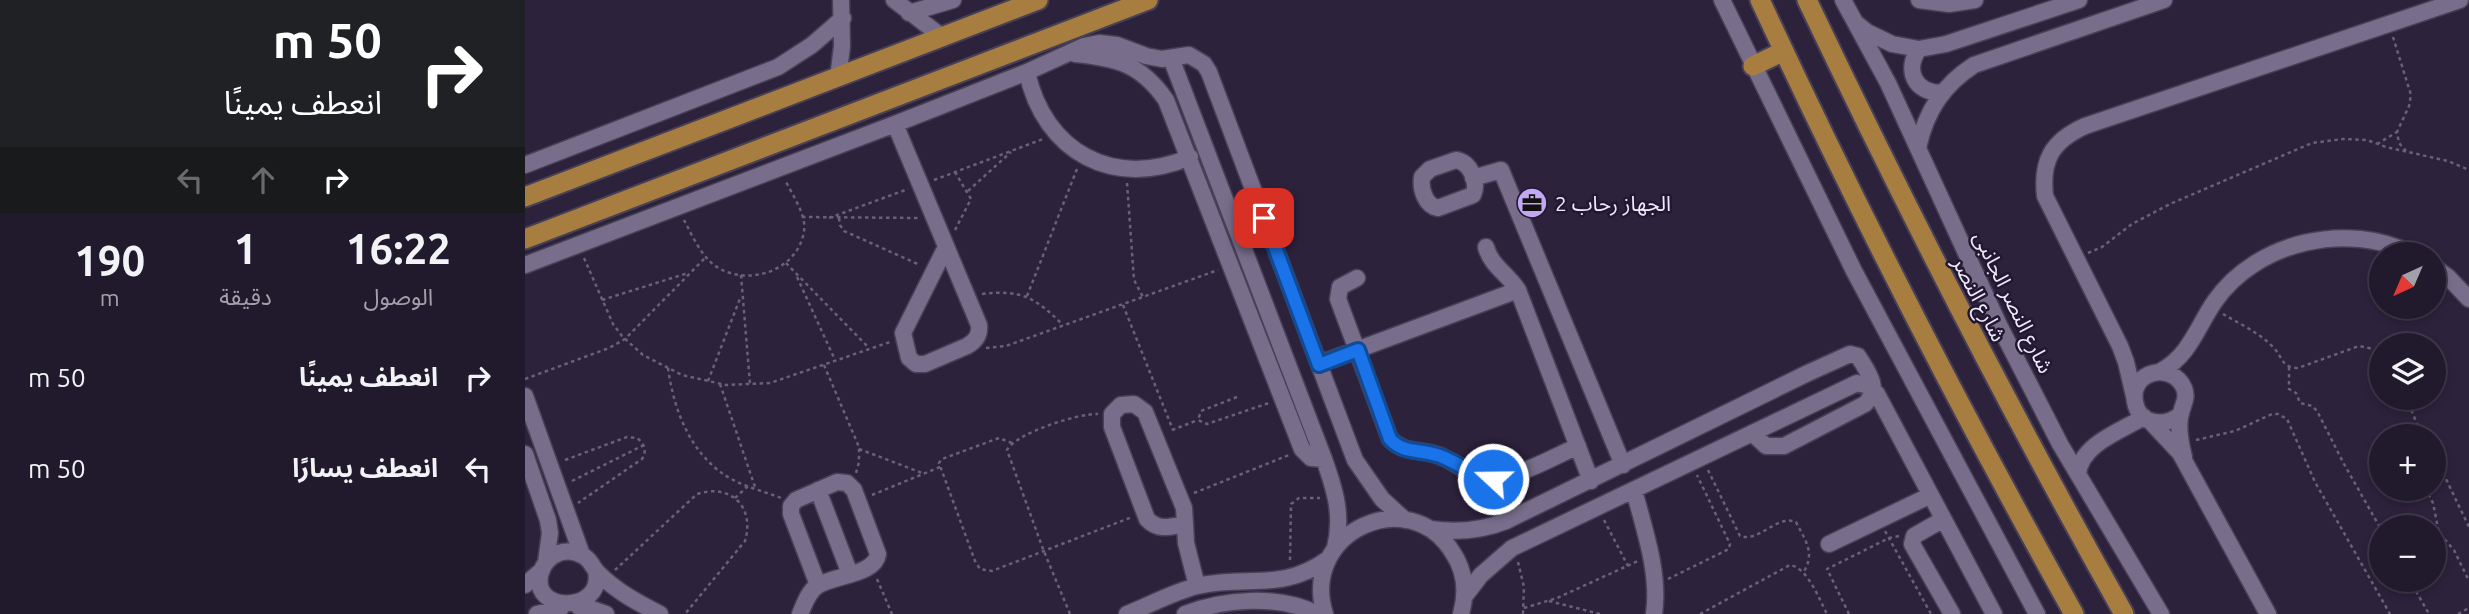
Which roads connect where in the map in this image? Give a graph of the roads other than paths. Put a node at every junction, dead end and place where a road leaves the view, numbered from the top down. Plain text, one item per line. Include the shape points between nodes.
1 (841, 0) edge
2 (894, 0) edge
3 (953, 0) edge
4 (1038, 0) edge
5 (1148, 0) edge
6 (1721, 0) edge
7 (1760, 0) edge
8 (1807, 0) edge
9 (1843, 0) edge
10 (1919, 0) edge
11 (1975, 0) edge
12 (2079, 0) edge
13 (2164, 0) edge
14 (2456, 1) edge
15 (909, 13) junction
16 (843, 18) junction
17 (1855, 22) junction
18 (941, 36) junction
19 (1919, 49) junction
20 (1784, 51) junction
21 (1069, 53) junction
22 (1171, 58) junction
23 (1753, 66) junction
24 (1027, 72) junction
25 (838, 78) junction
26 (1941, 93) junction
27 (895, 124) junction
28 (1918, 148) junction
29 (1190, 157) junction
30 (525, 164) edge
31 (1473, 178) dead end
32 (525, 197) edge
33 (525, 239) edge
34 (2377, 242) edge
35 (946, 247) junction
36 (1486, 247) dead end
37 (525, 265) edge
38 (2447, 276) edge
39 (1357, 278) dead end
40 (1518, 290) junction
41 (2469, 299) edge
42 (2120, 346) junction
43 (2189, 348) junction
44 (1358, 350) junction
45 (1319, 365) junction
46 (2157, 372) junction
47 (1808, 373) junction
48 (2183, 386) junction
49 (1874, 389) junction
50 (525, 396) edge
51 (1821, 400) junction
52 (2142, 412) junction
53 (2181, 414) junction
54 (1752, 433) junction
55 (1686, 434) junction
56 (2060, 444) junction
57 (1578, 446) junction
58 (525, 454) edge
59 (1324, 459) junction
60 (1697, 460) junction
61 (1623, 465) junction
62 (2187, 466) junction
63 (2078, 474) junction
64 (1591, 481) junction
65 (818, 490) junction
66 (1634, 490) junction
67 (1567, 492) junction
68 (1929, 496) junction
69 (1579, 516) junction
70 (1405, 520) junction
71 (1942, 520) junction
72 (1185, 524) junction
73 (1430, 529) junction
74 (1829, 544) dead end
75 (1332, 553) junction
76 (582, 555) junction
77 (544, 566) junction
78 (851, 574) junction
79 (601, 575) junction
80 (525, 585) edge
81 (818, 585) junction
82 (1196, 586) junction
83 (1464, 597) junction
84 (579, 607) junction
85 (561, 608) junction
86 (537, 614) edge
87 (606, 614) edge
88 (660, 614) edge
89 (800, 614) edge
90 (1126, 614) edge
91 (1185, 614) edge
92 (1317, 614) edge
93 (1325, 614) edge
94 (1461, 614) edge
95 (1654, 614) edge
96 (1952, 614) edge
97 (1993, 614) edge
98 (2037, 614) edge
99 (2074, 614) edge
100 (2124, 614) edge
101 (2161, 614) edge
102 (2268, 614) edge

1 - 16 street
2 - 15 street
3 - 15 street
4 - 18 main road
5 - 33 main road
6 - 23 street
7 - 20 main road
8 - 100 main road, شارع النصر via 1963,316
9 - 17 street, شارع النصر الجانبى
10 - 11 street via 1949,4
12 - 19 street
13 - 26 street via 1974,65
14 - 42 street via 2085,126 2056,146 2043,179 2045,196
15 - 18 street
16 - 25 street
16 - 30 street via 778,67
17 - 19 street via 1892,44
17 - 28 street, شارع النصر الجانبى
18 - 25 main road
19 - 26 street via 1911,63 1914,79 1925,91
20 - 23 main road
20 - 99 main road via 1927,342
21 - 22 street via 1109,43 1146,56
21 - 24 street
21 - 29 street via 1121,61 1146,76 1166,100
22 - 45 street via 1198,58 1209,72
22 - 59 street
23 - 98 street via 1861,283
24 - 27 street
24 - 29 street via 1037,106 1056,134 1082,155 1126,170 1156,169
25 - 32 main road
26 - 28 street via 1922,128
27 - 35 street
27 - 37 street
28 - 56 street, شارع النصر الجانبى
29 - 59 street via 1302,449 1311,458
31 - 61 street via 1501,170
34 - 43 street via 2310,241 2254,264 2226,287
35 - 35 street via 979,331 973,343 920,365 909,358 905,325
36 - 40 street via 1492,262
38 - 41 street
39 - 44 street via 1340,287 1337,295
40 - 44 street
40 - 57 street
42 - 46 street via 2140,365
42 - 52 street
43 - 46 street
43 - 48 street
44 - 45 street
44 - 57 street via 1390,439 1405,450 1433,453 1478,477 1493,479
45 - 70 street via 1355,460 1382,499
46 - 48 street via 2178,378
46 - 52 street via 2140,381
47 - 49 street via 1855,354
47 - 51 street
47 - 55 street
48 - 53 street via 2186,400
49 - 51 street via 1857,383
49 - 54 street via 1865,404 1784,446 1766,446
49 - 68 street
50 - 76 street
51 - 54 street
52 - 53 street via 2167,423
52 - 56 street via 2087,442
52 - 62 street via 2171,441
52 - 63 street via 2092,448
53 - 62 street
54 - 60 street
55 - 60 street
55 - 61 street
56 - 63 street, شارع النصر الجانبى
57 - 64 street
58 - 77 street via 548,520
59 - 75 street via 1338,499 1340,523
60 - 66 street
61 - 64 street
62 - 102 street
63 - 101 street, شارع النصر الجانبى
64 - 67 street
65 - 78 street
65 - 78 street via 837,482 850,485 858,500 878,554 872,566
65 - 81 street via 793,502 791,514
66 - 69 street
66 - 95 street via 1655,585
67 - 69 street
67 - 73 street via 1492,526 1461,532
68 - 71 street
68 - 74 street
69 - 83 street via 1512,548
70 - 73 street
70 - 75 street via 1366,524
71 - 96 street via 1917,533 1912,544
71 - 97 street
72 - 72 street via 1158,527 1145,512 1111,428 1112,414 1121,405 1128,403 1145,412 1180,498
72 - 82 street
73 - 83 street via 1457,559
75 - 82 street via 1310,571 1289,579
75 - 93 street via 1321,584
76 - 77 street via 567,551
76 - 79 street
77 - 80 street
77 - 85 street via 541,589
78 - 81 street
79 - 84 street via 592,596
79 - 88 street
81 - 89 street
82 - 90 street
83 - 94 street
84 - 85 street
84 - 87 street
85 - 86 street
91 - 92 street via 1227,601 1285,603

